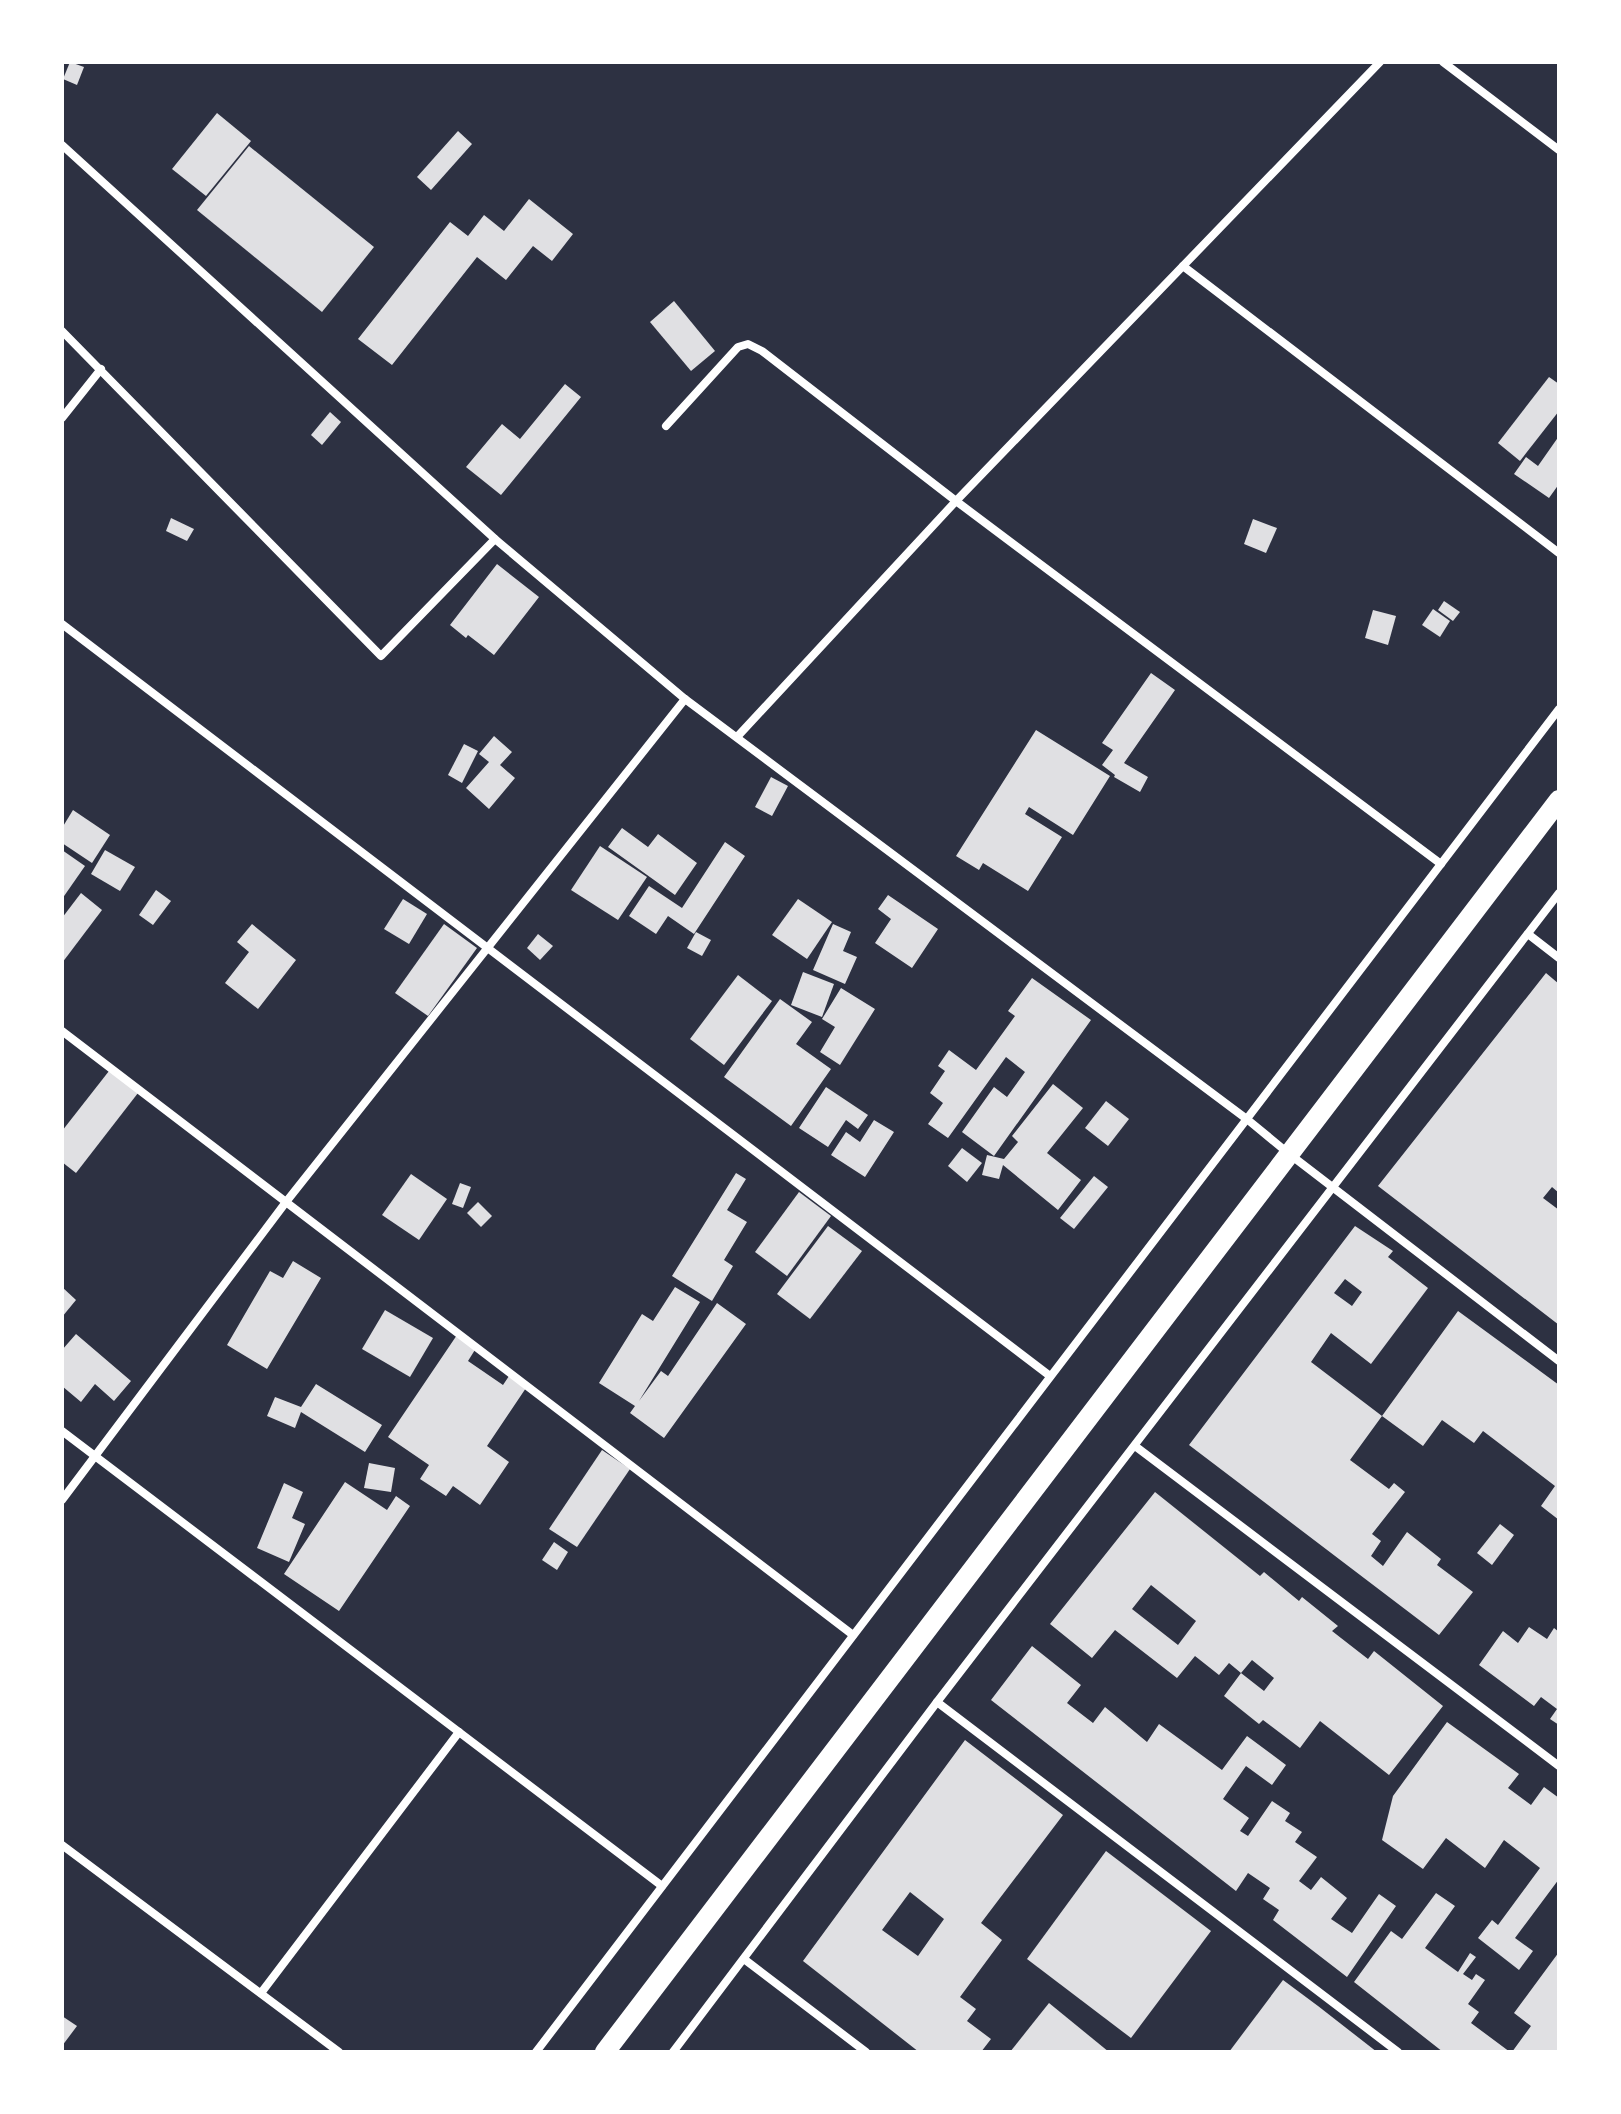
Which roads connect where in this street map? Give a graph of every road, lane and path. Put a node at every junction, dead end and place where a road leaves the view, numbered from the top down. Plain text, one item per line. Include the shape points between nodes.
1 (1380, 62) edge
2 (1443, 62) edge
3 (62, 145) edge
4 (1559, 150) edge
5 (1183, 266) junction
6 (62, 331) edge
7 (101, 369) junction
8 (62, 418) edge
9 (666, 426) dead end
10 (956, 501) junction
11 (495, 539) junction
12 (1559, 553) edge
13 (62, 624) edge
14 (685, 699) junction
15 (1559, 709) edge
16 (737, 737) junction
17 (1559, 800) edge
18 (1441, 864) junction
19 (1559, 893) edge
20 (1528, 934) junction
21 (489, 947) junction
22 (1559, 958) edge
23 (62, 1031) edge
24 (1248, 1120) junction
25 (1288, 1153) junction
26 (1333, 1186) junction
27 (286, 1202) junction
28 (1559, 1361) edge
29 (1050, 1376) junction
30 (62, 1431) edge
31 (1135, 1446) junction
32 (95, 1456) junction
33 (62, 1500) edge
34 (853, 1635) junction
35 (937, 1702) junction
36 (459, 1732) junction
37 (1559, 1766) edge
38 (62, 1845) edge
39 (662, 1886) junction
40 (744, 1959) junction
41 (261, 1993) junction
42 (339, 2052) edge
43 (536, 2052) edge
44 (605, 2052) edge
45 (673, 2052) edge
46 (866, 2052) edge
47 (1398, 2052) edge

1 - 5 street
2 - 4 street
3 - 11 street
5 - 10 street
5 - 12 street
6 - 7 street
7 - 8 street
7 - 11 street via 381,656
9 - 10 street via 738,347 748,344
10 - 16 street
10 - 18 street
11 - 14 street
13 - 21 street
14 - 16 street
14 - 21 street
15 - 18 street
16 - 24 street
17 - 25 main road
18 - 24 street
19 - 20 street
20 - 22 street
20 - 26 street
21 - 27 street
21 - 29 street
23 - 27 street
24 - 25 street
24 - 29 street
25 - 26 street
25 - 44 main road
26 - 28 street
26 - 31 street
27 - 32 street
27 - 34 street
29 - 34 street
30 - 32 street
31 - 35 street
31 - 37 street
32 - 33 street
32 - 36 street
34 - 39 street
35 - 40 street
35 - 47 street
36 - 39 street
36 - 41 street
38 - 41 street
39 - 43 street
40 - 45 street
40 - 46 street
41 - 42 street

